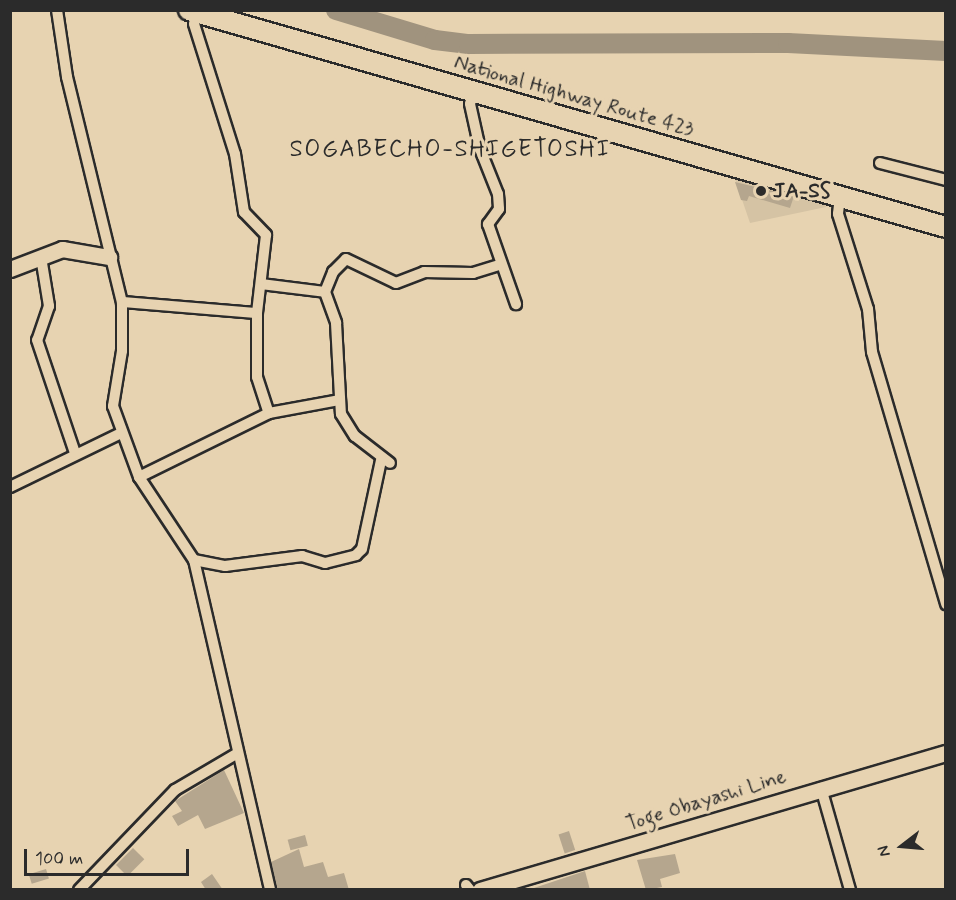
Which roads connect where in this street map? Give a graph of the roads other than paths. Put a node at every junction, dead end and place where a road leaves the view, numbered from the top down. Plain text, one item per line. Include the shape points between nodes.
1 (57, 10) edge
2 (193, 12) edge
3 (473, 93) junction
4 (880, 163) dead end
5 (945, 180) edge
6 (840, 197) junction
7 (945, 227) edge
8 (41, 257) junction
9 (109, 257) junction
10 (500, 265) junction
11 (10, 269) edge
12 (261, 284) junction
13 (325, 292) junction
14 (122, 302) junction
15 (516, 304) dead end
16 (257, 313) junction
17 (339, 400) junction
18 (268, 413) junction
19 (121, 433) junction
20 (75, 453) junction
21 (139, 477) junction
22 (10, 487) edge
23 (194, 560) junction
24 (941, 573) edge
25 (945, 604) edge
26 (945, 753) edge
27 (236, 754) junction
28 (821, 788) junction
29 (472, 888) edge
30 (79, 890) edge
31 (270, 890) edge
32 (850, 890) edge

1 - 9 street via 67,77
2 - 3 highway, National Highway Route 423
2 - 12 street via 235,153 244,212 266,235
3 - 6 highway, National Highway Route 423
3 - 10 street via 470,104 480,149 498,194 498,209 488,224
4 - 5 street
6 - 7 highway, National Highway Route 423
6 - 24 street via 838,214 868,309 872,352
8 - 9 main road via 62,249
8 - 11 main road
8 - 20 street via 49,306 37,340
9 - 14 street
10 - 13 street via 473,273 424,272 396,283 346,259 333,272
10 - 15 street via 505,268
12 - 13 street
12 - 16 street
13 - 17 street via 336,324
14 - 16 street
14 - 19 street via 122,351 113,406
16 - 18 street via 257,376
17 - 18 street
17 - 23 street via 346,425 386,461 357,555 325,563 302,556 225,566
18 - 21 street
19 - 20 street
19 - 21 street
20 - 22 street
21 - 23 street
23 - 27 street
24 - 25 street
26 - 28 main road, Toge Obayashi Line
27 - 30 street via 176,790
27 - 31 street
28 - 29 main road, Toge Obayashi Line
28 - 32 street

